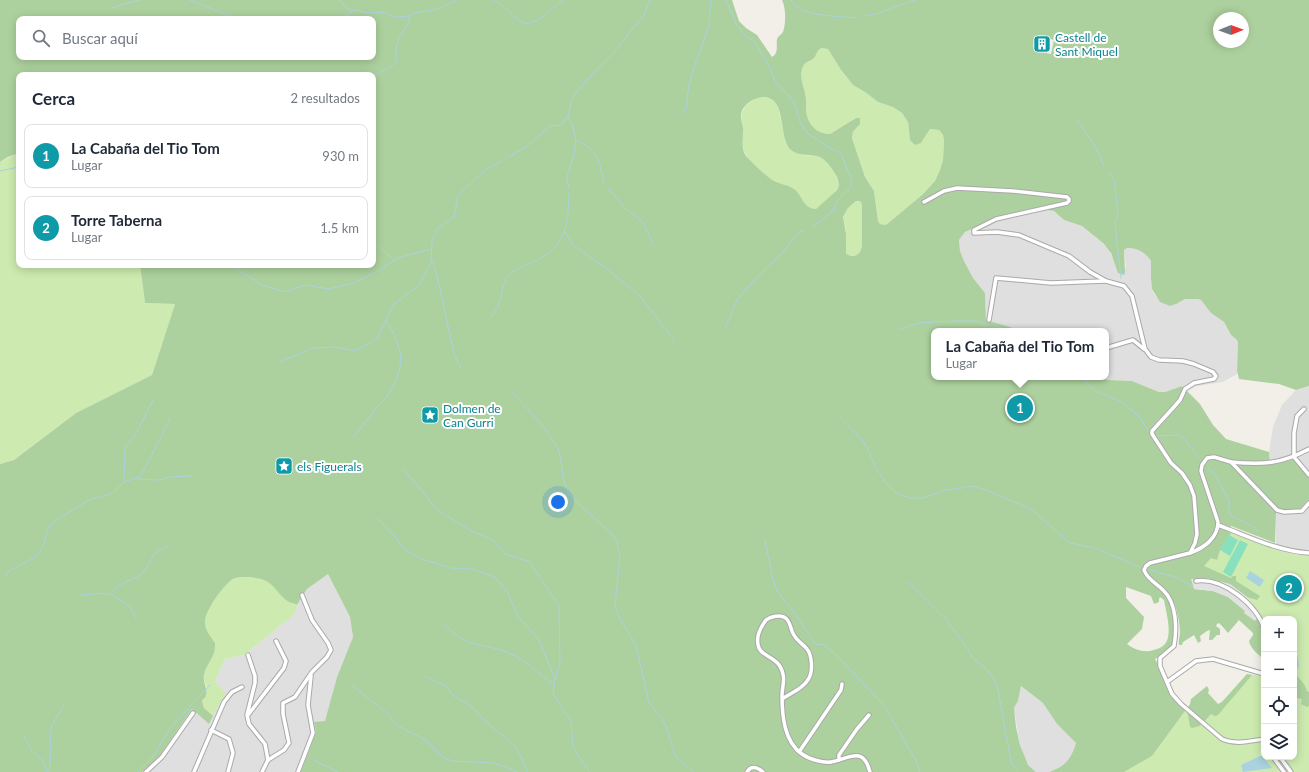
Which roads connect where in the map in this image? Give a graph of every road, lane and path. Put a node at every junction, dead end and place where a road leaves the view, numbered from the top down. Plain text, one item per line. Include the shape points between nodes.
1 (924, 202) dead end
2 (1106, 281) junction
3 (989, 320) dead end
4 (1109, 347) edge
5 (1145, 349) junction
6 (1304, 409) dead end
7 (1309, 449) edge
8 (1294, 457) junction
9 (1231, 462) junction
10 (1309, 475) edge
11 (1309, 503) edge
12 (1218, 525) junction
13 (1190, 553) junction
14 (1309, 553) edge
15 (1196, 581) dead end
16 (302, 595) dead end
17 (1261, 620) edge
18 (276, 641) dead end
19 (248, 655) dead end
20 (1261, 673) edge
21 (311, 675) junction
22 (1167, 682) junction
23 (842, 684) dead end
24 (242, 687) dead end
25 (782, 698) junction
26 (193, 713) dead end
27 (869, 715) dead end
28 (247, 716) junction
29 (211, 730) junction
30 (1261, 739) edge
31 (799, 752) junction
32 (268, 760) junction
33 (839, 760) junction
34 (1275, 760) edge
35 (1282, 760) edge
36 (146, 772) edge
37 (194, 772) edge
38 (228, 772) edge
39 (262, 772) edge
40 (298, 772) edge
41 (747, 772) edge
42 (763, 772) edge
43 (870, 772) edge
44 (1284, 772) edge
45 (1291, 772) edge

1 - 2 street via 957,188 1067,197 1067,203 996,219 974,230 974,233 997,232 1019,235 1069,256
2 - 3 street via 1051,282 996,278
2 - 5 street via 1124,286 1132,296
4 - 5 street via 1133,340
5 - 13 street via 1151,357 1194,364 1213,372 1216,376 1214,379 1194,383 1185,389 1180,400 1152,431 1171,463 1190,485 1194,496 1197,534
6 - 8 street via 1297,416
7 - 8 street
8 - 9 street via 1270,463
8 - 10 street
9 - 11 street via 1277,510 1302,511
9 - 12 street via 1214,457 1207,458 1202,465 1201,471
12 - 13 street via 1210,541 1199,550
12 - 14 street via 1279,548
13 - 22 street via 1150,563 1144,570 1149,578 1165,591 1171,601 1176,634 1174,646 1159,660
15 - 17 street via 1204,580 1224,585 1244,600
16 - 21 street via 312,620 330,648 327,657
18 - 28 street via 286,661 284,668
19 - 28 street via 255,682
20 - 22 street via 1213,659 1196,661
21 - 32 street via 295,697 283,703 289,743 284,750
21 - 40 street via 308,705 313,733
22 - 30 street via 1172,694 1181,704 1222,739 1236,743
23 - 31 street via 842,690
24 - 29 street via 232,692 224,702
25 - 25 street via 799,689 809,679 812,669 810,654 795,637 789,622 783,617 776,616 766,620 758,633 758,640 759,648 776,661 781,669 784,682
25 - 31 street via 784,723
26 - 36 street via 162,757
27 - 33 street via 838,755
28 - 32 street via 249,724 265,744
29 - 37 street
29 - 38 street via 229,739 234,753
31 - 33 street via 820,761
32 - 39 street
33 - 43 street via 852,755 860,757 866,762
34 - 44 street
35 - 45 street
41 - 42 street via 755,767

